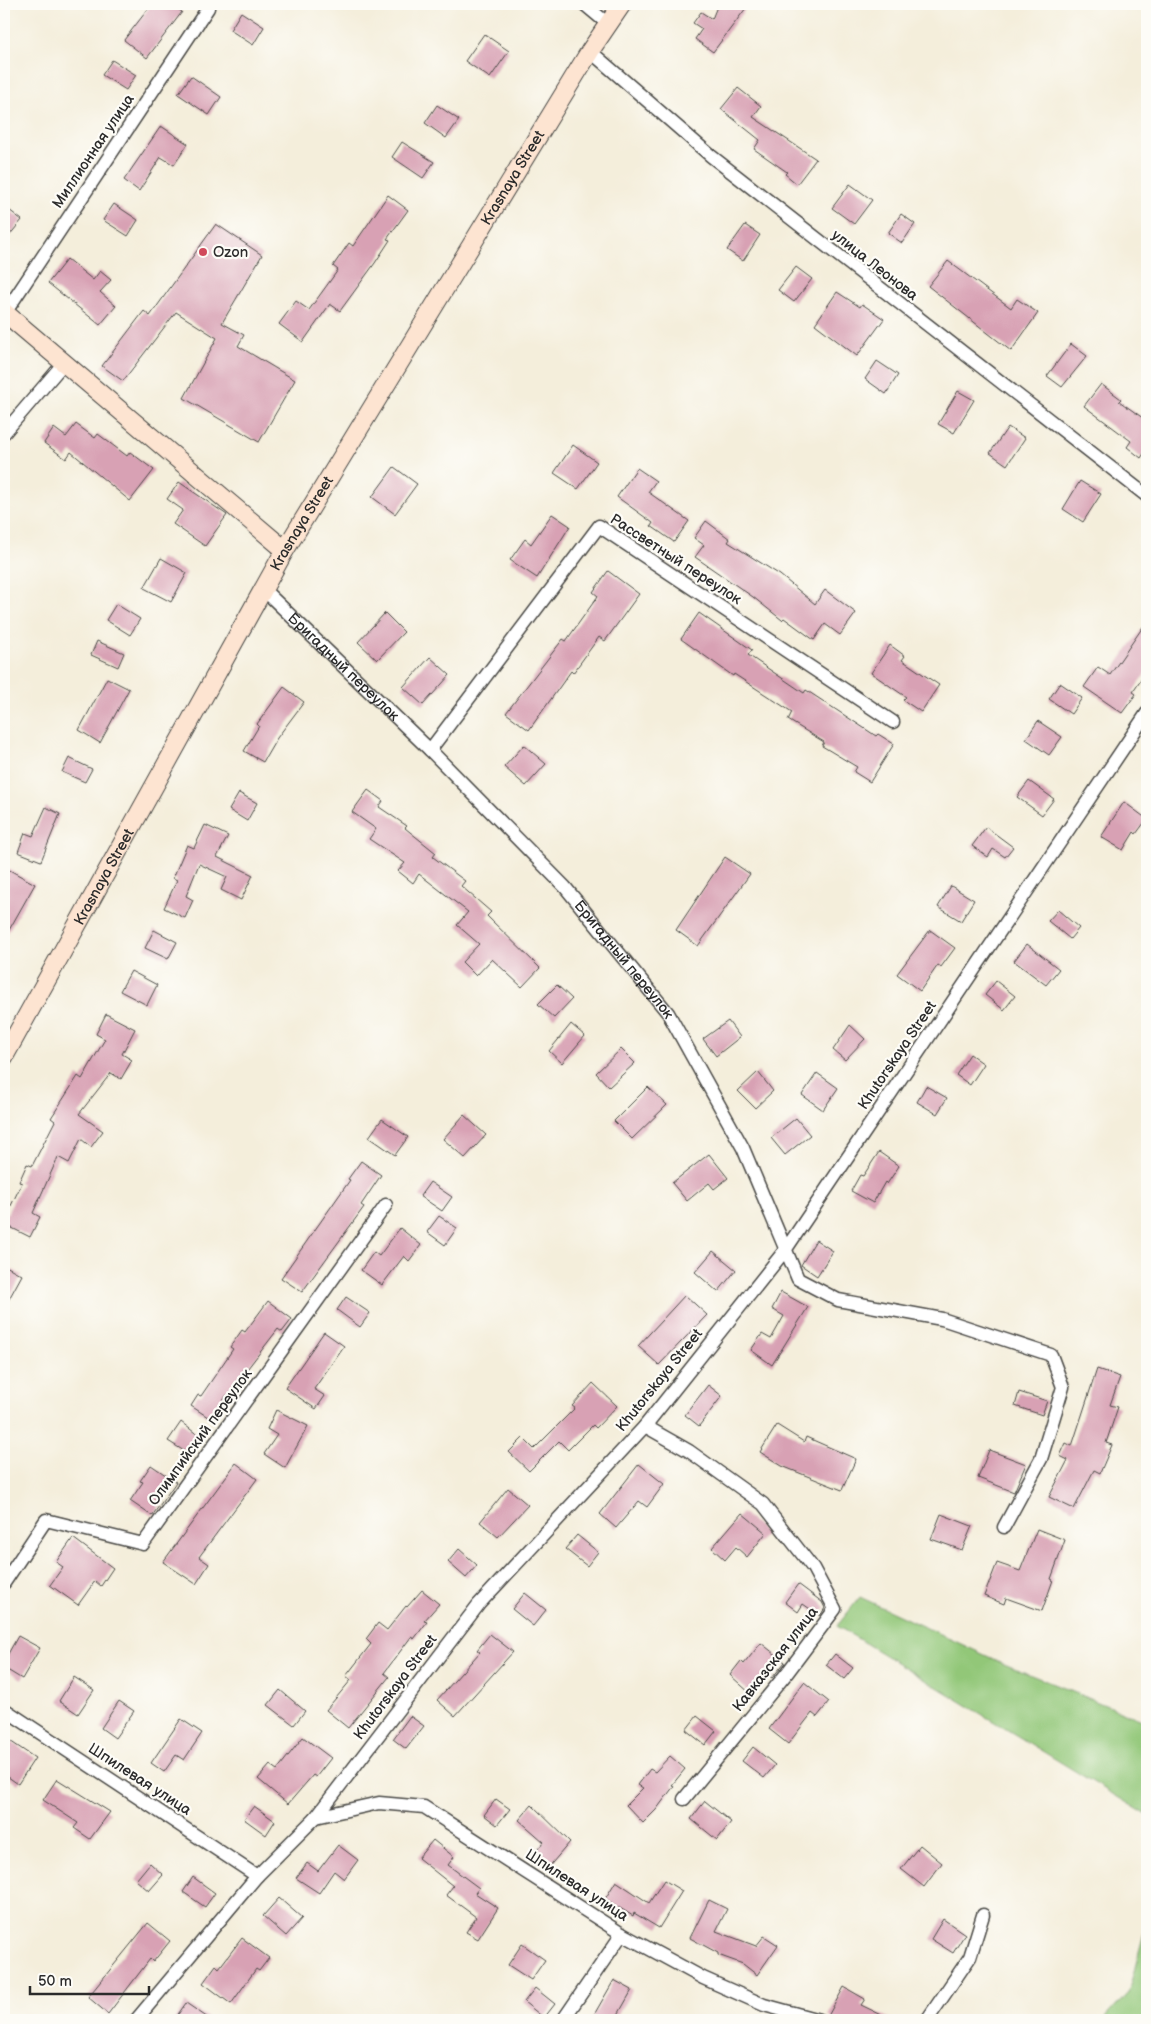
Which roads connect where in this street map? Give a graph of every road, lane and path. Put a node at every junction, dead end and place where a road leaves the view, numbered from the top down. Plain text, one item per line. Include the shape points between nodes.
1 (584, 4) edge
2 (622, 4) edge
3 (208, 8) dead end
4 (608, 24) junction
5 (590, 51) junction
6 (4, 312) edge
7 (63, 364) junction
8 (4, 432) edge
9 (1147, 496) edge
10 (285, 550) junction
11 (263, 589) junction
12 (1147, 713) edge
13 (893, 722) dead end
14 (430, 750) junction
15 (4, 1057) edge
16 (386, 1205) dead end
17 (786, 1249) junction
18 (645, 1426) junction
19 (1004, 1527) dead end
20 (4, 1583) edge
21 (4, 1709) edge
22 (684, 1799) dead end
23 (316, 1817) junction
24 (258, 1876) junction
25 (983, 1915) dead end
26 (622, 1934) junction
27 (136, 2020) edge
28 (562, 2020) edge
29 (819, 2020) edge
30 (927, 2020) edge

1 - 4 street
2 - 4 main road, Krasnaya Street
3 - 6 street, Миллионная улица
4 - 5 main road, Krasnaya Street
5 - 9 street, улица Леонова via 711,156
5 - 10 main road, Krasnaya Street
6 - 7 main road
7 - 8 street
7 - 10 main road
10 - 11 main road, Krasnaya Street
11 - 14 street, Бригадный переулок
11 - 15 main road, Krasnaya Street
12 - 17 street, Khutorskaya Street
13 - 14 street, Рассветный переулок via 599,526
14 - 17 street, Бригадный переулок via 565,887 668,1013 743,1148
16 - 20 street, Олимпийский переулок via 143,1544 46,1520
17 - 18 street, Khutorskaya Street
17 - 19 street, Бригадный переулок via 798,1279 838,1300 942,1319 1052,1356 1063,1388 1041,1459
18 - 22 street, Кавказская улица via 689,1451 763,1504 813,1568 834,1609 787,1673
18 - 23 street, Khutorskaya Street via 479,1604
21 - 24 street, Шпилевая улица
23 - 24 street, Khutorskaya Street
23 - 26 street, Шпилевая улица via 379,1803 424,1807
24 - 27 street, Khutorskaya Street
25 - 30 street via 970,1957
26 - 28 street
26 - 29 street, Шпилевая улица via 703,1978 755,2001

